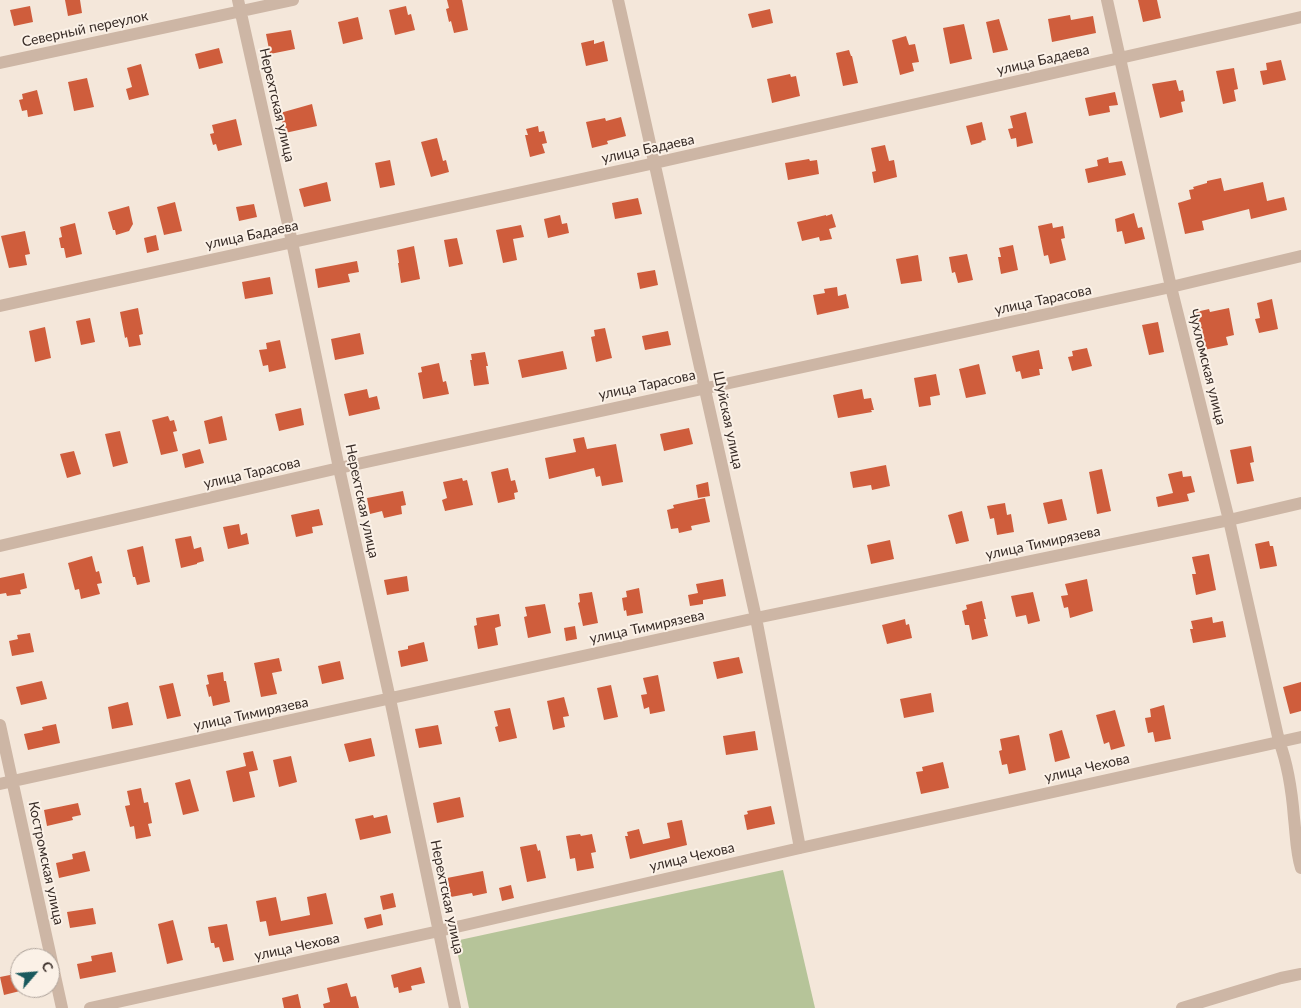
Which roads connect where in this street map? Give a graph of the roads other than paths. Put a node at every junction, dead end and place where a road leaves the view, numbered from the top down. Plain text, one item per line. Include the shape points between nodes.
1 (293, 0) edge
2 (618, 0) edge
3 (1107, 0) edge
4 (240, 6) edge
5 (1301, 17) edge
6 (1119, 58) junction
7 (0, 63) edge
8 (655, 163) junction
9 (292, 242) junction
10 (1301, 256) edge
11 (1171, 287) junction
12 (0, 306) edge
13 (705, 388) junction
14 (339, 468) junction
15 (1301, 503) edge
16 (1229, 520) junction
17 (0, 546) edge
18 (756, 618) junction
19 (390, 699) junction
20 (0, 725) edge
21 (1301, 737) edge
22 (1279, 741) junction
23 (6, 783) edge
24 (800, 848) junction
25 (1301, 868) edge
26 (439, 931) junction
27 (1301, 974) edge
28 (62, 1008) edge
29 (90, 1008) edge
30 (455, 1008) edge
31 (1182, 1008) edge

1 - 4 street, Северный переулок
2 - 8 street, Шуйская улица
3 - 6 street, Чухломская улица
4 - 7 street, Северный переулок
4 - 9 street, Нерехтская улица
5 - 6 street, улица Бадаева
6 - 8 street, улица Бадаева
6 - 11 street, Чухломская улица
8 - 9 street, улица Бадаева
8 - 13 street, Шуйская улица
9 - 12 street, улица Бадаева
9 - 14 street, Нерехтская улица
10 - 11 street, улица Тарасова
11 - 13 street, улица Тарасова
11 - 16 street, Чухломская улица
13 - 14 street, улица Тарасова
13 - 18 street, Шуйская улица
14 - 17 street, улица Тарасова
14 - 19 street, Нерехтская улица
15 - 16 street, улица Тимирязева
16 - 18 street, улица Тимирязева
16 - 22 street, Чухломская улица
18 - 19 street, улица Тимирязева
18 - 24 street, Шуйская улица
19 - 23 street, улица Тимирязева
19 - 26 street, Нерехтская улица
20 - 23 street, Костромская улица
21 - 22 street, улица Чехова
22 - 24 street, улица Чехова
22 - 25 street, Чухломская улица via 1285,756
23 - 28 street, Костромская улица
24 - 26 street, улица Чехова
26 - 29 street, улица Чехова
26 - 30 street, Нерехтская улица
27 - 31 street

